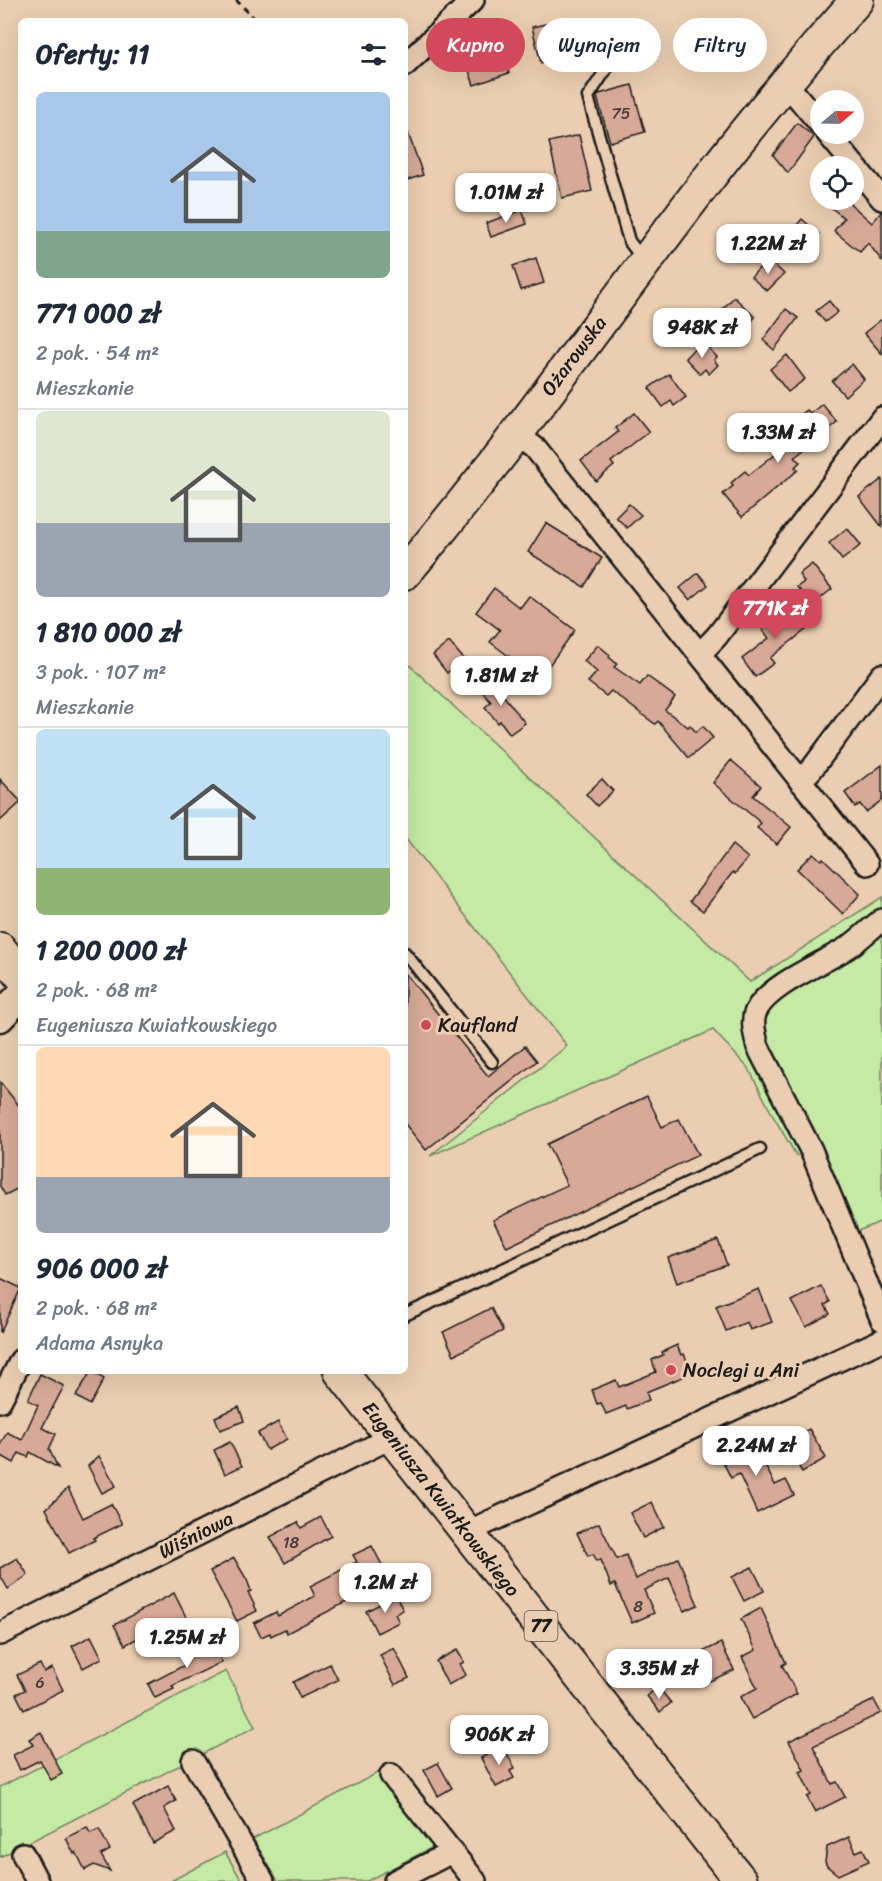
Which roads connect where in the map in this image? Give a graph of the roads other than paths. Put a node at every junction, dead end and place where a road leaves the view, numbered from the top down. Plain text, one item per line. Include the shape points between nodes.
1 (473, 0) edge
2 (856, 0) edge
3 (408, 62) edge
4 (604, 72) edge
5 (785, 82) junction
6 (810, 112) edge
7 (836, 144) edge
8 (882, 199) edge
9 (645, 262) junction
10 (882, 418) edge
11 (516, 434) junction
12 (408, 569) edge
13 (700, 654) junction
14 (882, 675) edge
15 (800, 782) junction
16 (867, 864) dead end
17 (882, 920) edge
18 (0, 949) edge
19 (408, 957) edge
20 (18, 971) edge
21 (18, 998) edge
22 (0, 1017) edge
23 (492, 1062) dead end
24 (760, 1149) dead end
25 (408, 1314) edge
26 (882, 1320) edge
27 (882, 1340) edge
28 (18, 1366) edge
29 (342, 1374) edge
30 (0, 1401) edge
31 (391, 1436) junction
32 (468, 1533) junction
33 (0, 1634) edge
34 (193, 1761) dead end
35 (391, 1775) dead end
36 (452, 1852) junction
37 (23, 1854) dead end
38 (36, 1881) edge
39 (263, 1881) edge
40 (395, 1881) edge
41 (475, 1881) edge
42 (741, 1881) edge

1 - 3 street
2 - 5 main road, Ożarowska
4 - 9 lane via 588,97 629,241
5 - 6 street
5 - 9 main road, Ożarowska
7 - 8 street
9 - 11 main road, Ożarowska
10 - 13 street
11 - 12 main road, Ożarowska
11 - 13 street via 535,448
13 - 15 street
14 - 15 street
15 - 16 street
17 - 26 street via 851,945 768,995 756,1012 754,1031 764,1060 811,1150
18 - 20 main road
19 - 23 lane
21 - 22 street
24 - 25 lane
27 - 32 street
28 - 30 street
29 - 31 main road, Eugeniusza Kwiatkowskiego / 77
31 - 32 main road, Eugeniusza Kwiatkowskiego / 77
31 - 33 street, Wiśniowa
32 - 42 main road, Eugeniusza Kwiatkowskiego / 77
34 - 39 street
35 - 36 street
36 - 40 street
36 - 41 street
37 - 38 street

